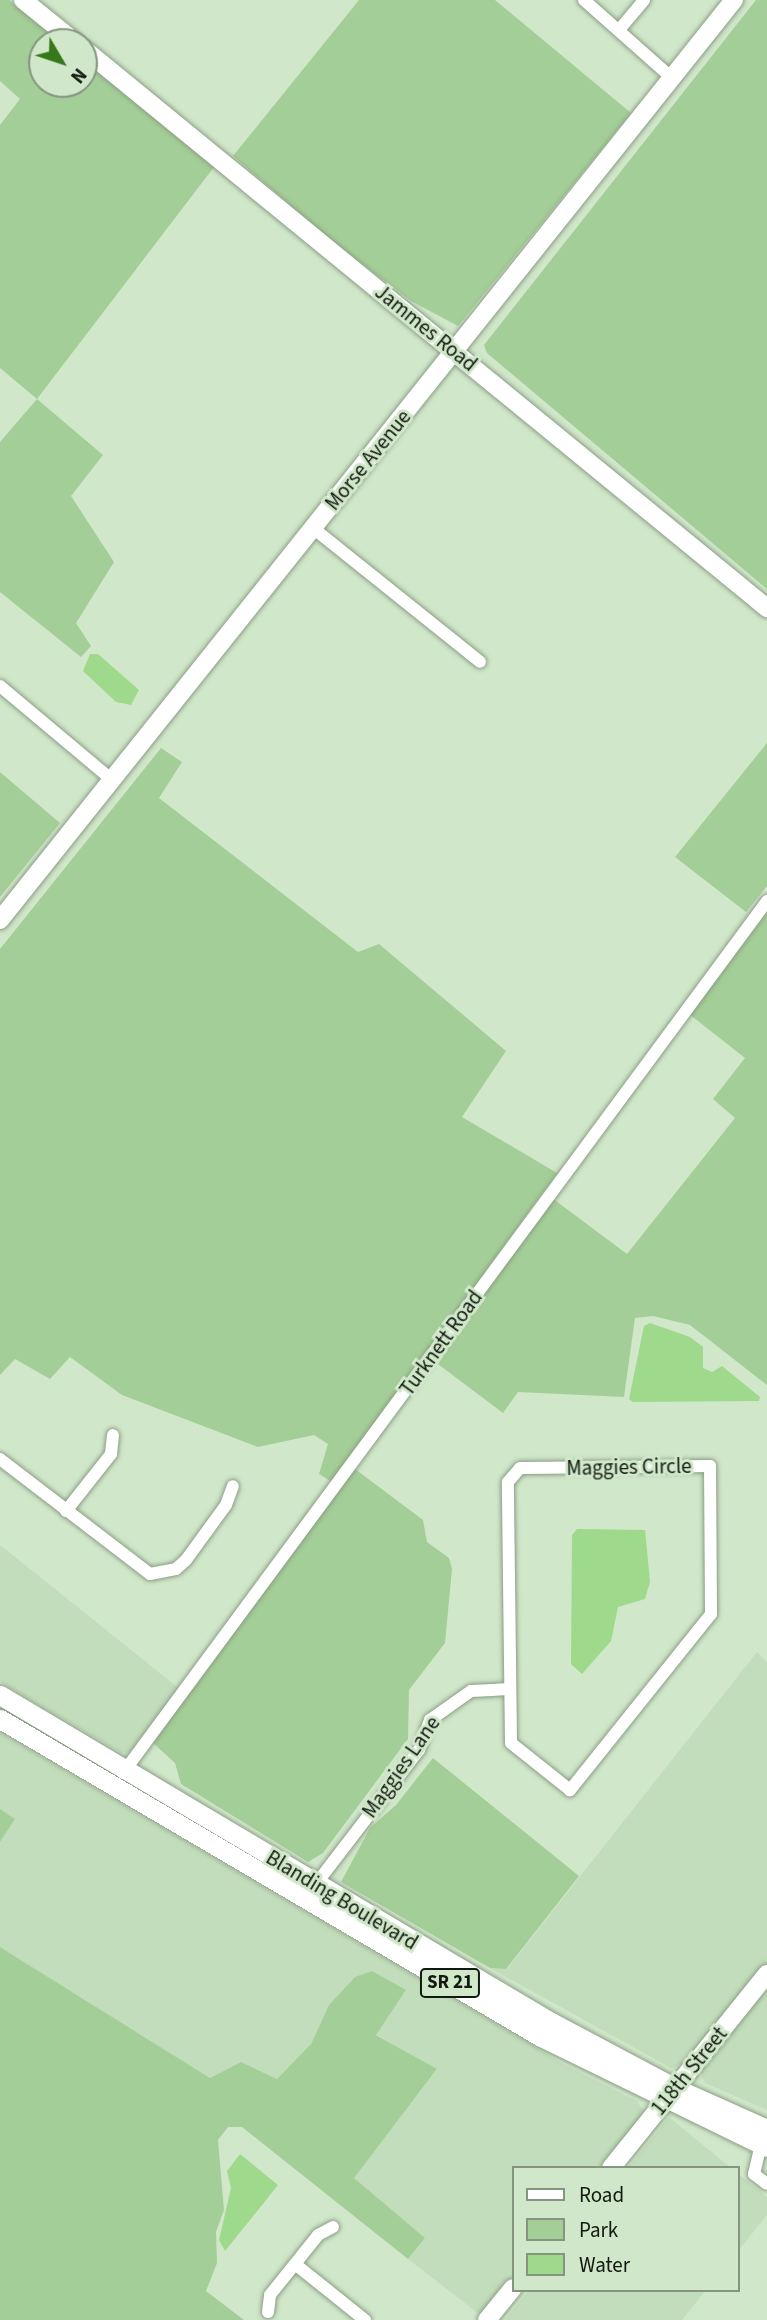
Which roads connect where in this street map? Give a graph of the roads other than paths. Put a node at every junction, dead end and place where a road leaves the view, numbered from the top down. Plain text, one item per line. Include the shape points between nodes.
1 (23, 0) edge
2 (584, 0) edge
3 (644, 0) edge
4 (734, 0) edge
5 (58, 28) edge
6 (620, 30) junction
7 (98, 61) edge
8 (672, 78) junction
9 (455, 352) junction
10 (313, 528) junction
11 (767, 608) edge
12 (480, 662) dead end
13 (0, 686) edge
14 (112, 780) junction
15 (767, 901) edge
16 (0, 920) edge
17 (113, 1435) dead end
18 (0, 1459) edge
19 (233, 1486) dead end
20 (66, 1511) junction
21 (509, 1689) junction
22 (0, 1695) edge
23 (0, 1719) edge
24 (119, 1778) junction
25 (308, 1889) junction
26 (767, 1974) edge
27 (484, 1994) junction
28 (670, 2094) junction
29 (765, 2140) edge
30 (613, 2166) edge
31 (767, 2184) edge
32 (333, 2227) dead end
33 (295, 2263) junction
34 (512, 2289) edge
35 (268, 2312) dead end
36 (365, 2320) edge
37 (487, 2320) edge

1 - 5 street
2 - 6 street
3 - 6 street
4 - 8 street, Morse Avenue
6 - 8 street via 652,65
7 - 9 street, Jammes Road
8 - 9 street, Morse Avenue
9 - 10 street, Morse Avenue
9 - 11 street, Jammes Road
10 - 12 street
10 - 14 street, Morse Avenue
13 - 14 street
14 - 16 street, Morse Avenue
15 - 24 street, Turknett Road
17 - 20 street via 111,1454
18 - 20 street
19 - 20 street via 226,1505 186,1560 163,1574 138,1569
21 - 21 street, Maggies Circle via 508,1482 513,1475 520,1468 710,1466 711,1614 570,1790 511,1744
21 - 25 street, Maggies Lane via 471,1690 430,1720 419,1750
22 - 24 main road, Blanding Boulevard / SR 21
23 - 24 main road, Blanding Boulevard / SR 21
24 - 25 main road, Blanding Boulevard / SR 21
24 - 25 main road, Blanding Boulevard / SR 21 via 263,1873
25 - 27 main road, Blanding Boulevard / SR 21
25 - 27 main road, Blanding Boulevard / SR 21 via 351,1905
26 - 28 street, 118th Street
27 - 28 main road, Blanding Boulevard / SR 21
28 - 29 main road, Blanding Boulevard / SR 21
28 - 30 street, 118th Street
29 - 31 street via 754,2174
32 - 33 street via 318,2235
33 - 35 street via 270,2295
33 - 36 street
34 - 37 street

